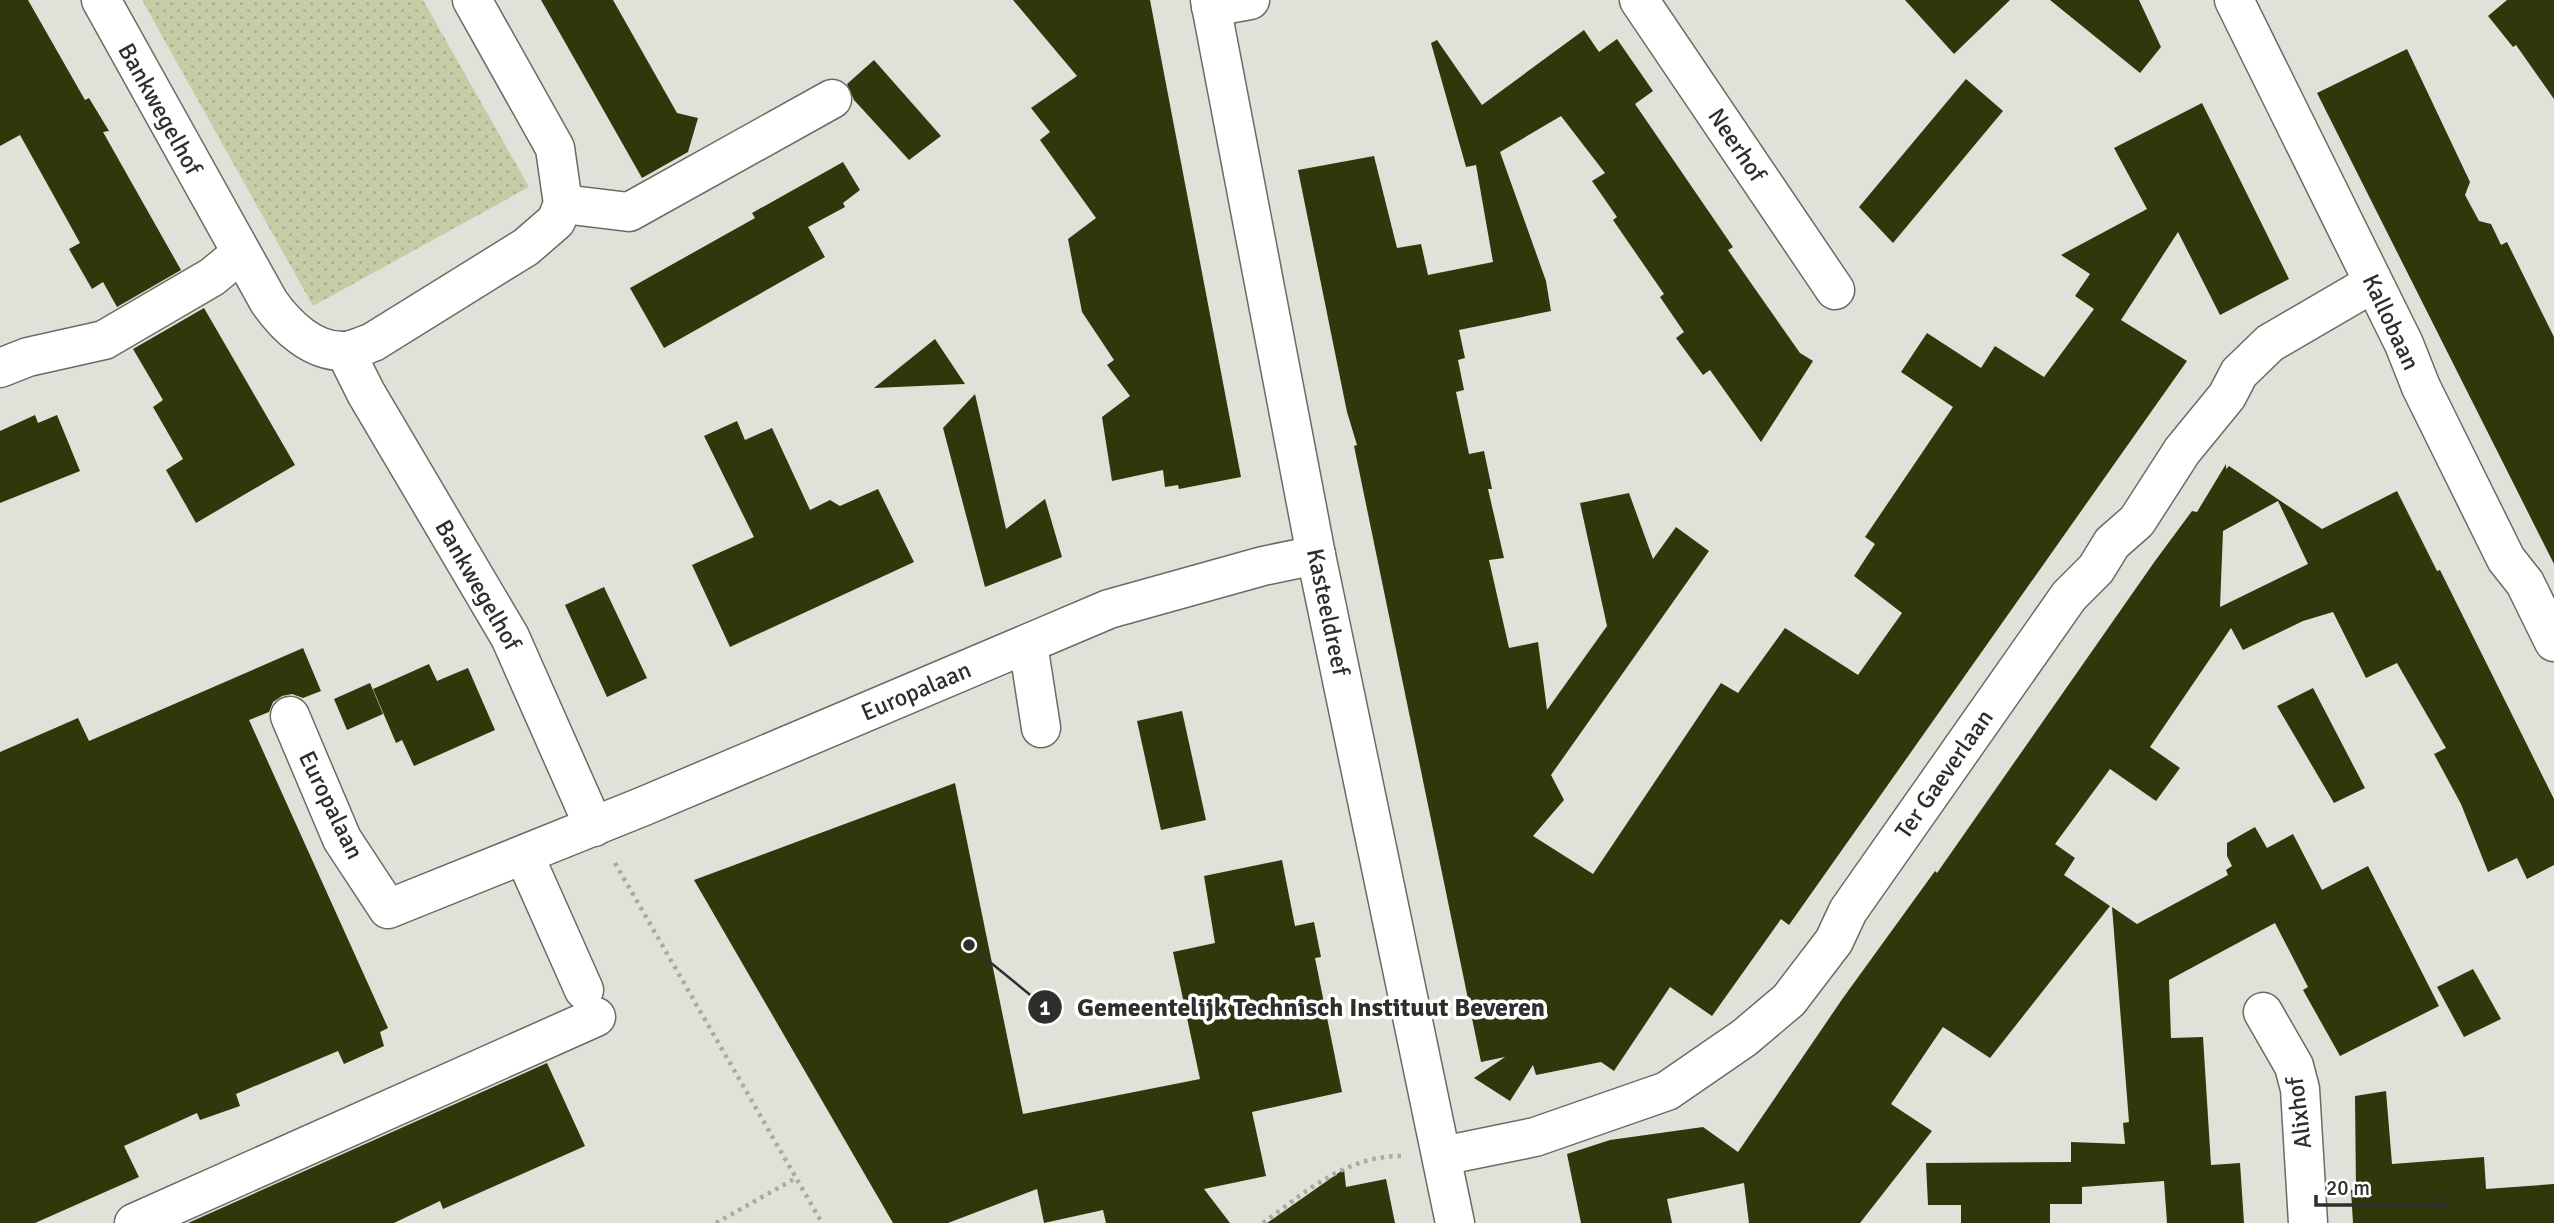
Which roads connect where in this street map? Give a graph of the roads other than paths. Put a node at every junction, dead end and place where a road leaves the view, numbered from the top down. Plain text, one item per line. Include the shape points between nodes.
1 (101, 0) edge
2 (472, 0) edge
3 (1250, 0) edge
4 (1639, 0) edge
5 (2234, 0) edge
6 (1210, 4) edge
7 (832, 99) dead end
8 (563, 204) junction
9 (240, 254) junction
10 (2374, 283) junction
11 (1835, 290) dead end
12 (345, 351) junction
13 (0, 368) edge
14 (1316, 555) junction
15 (2550, 623) edge
16 (1028, 644) junction
17 (290, 716) dead end
18 (1041, 728) dead end
19 (594, 827) junction
20 (524, 855) junction
21 (2263, 1012) dead end
22 (1442, 1156) junction
23 (134, 1223) edge
24 (1455, 1223) edge
25 (2308, 1223) edge

1 - 9 street, Bankwegelhof
2 - 8 street via 555,148
3 - 6 street
4 - 11 street, Neerhof
5 - 10 street, Kallobaan
6 - 14 street, Kasteeldreef
7 - 8 street via 629,212
8 - 12 street via 556,221 526,247 373,342
9 - 12 street, Bankwegelhof via 285,325 308,341
9 - 13 street via 212,277 104,340 27,357
10 - 15 street, Kallobaan via 2505,559
10 - 22 street, Ter Gaeverlaan via 2270,343 2239,373 2137,522 2112,543 2096,569 2069,596 1789,1000 1744,1038 1667,1091 1535,1137
12 - 19 street, Bankwegelhof via 510,637
14 - 16 street, Europalaan via 1109,609
14 - 22 street, Kasteeldreef
16 - 18 street
16 - 19 street, Europalaan
17 - 20 street, Europalaan via 342,839 388,909
19 - 20 street, Europalaan
20 - 23 street via 590,1004
21 - 25 street, Alixhof via 2294,1066 2300,1089
22 - 24 street, Kasteeldreef

